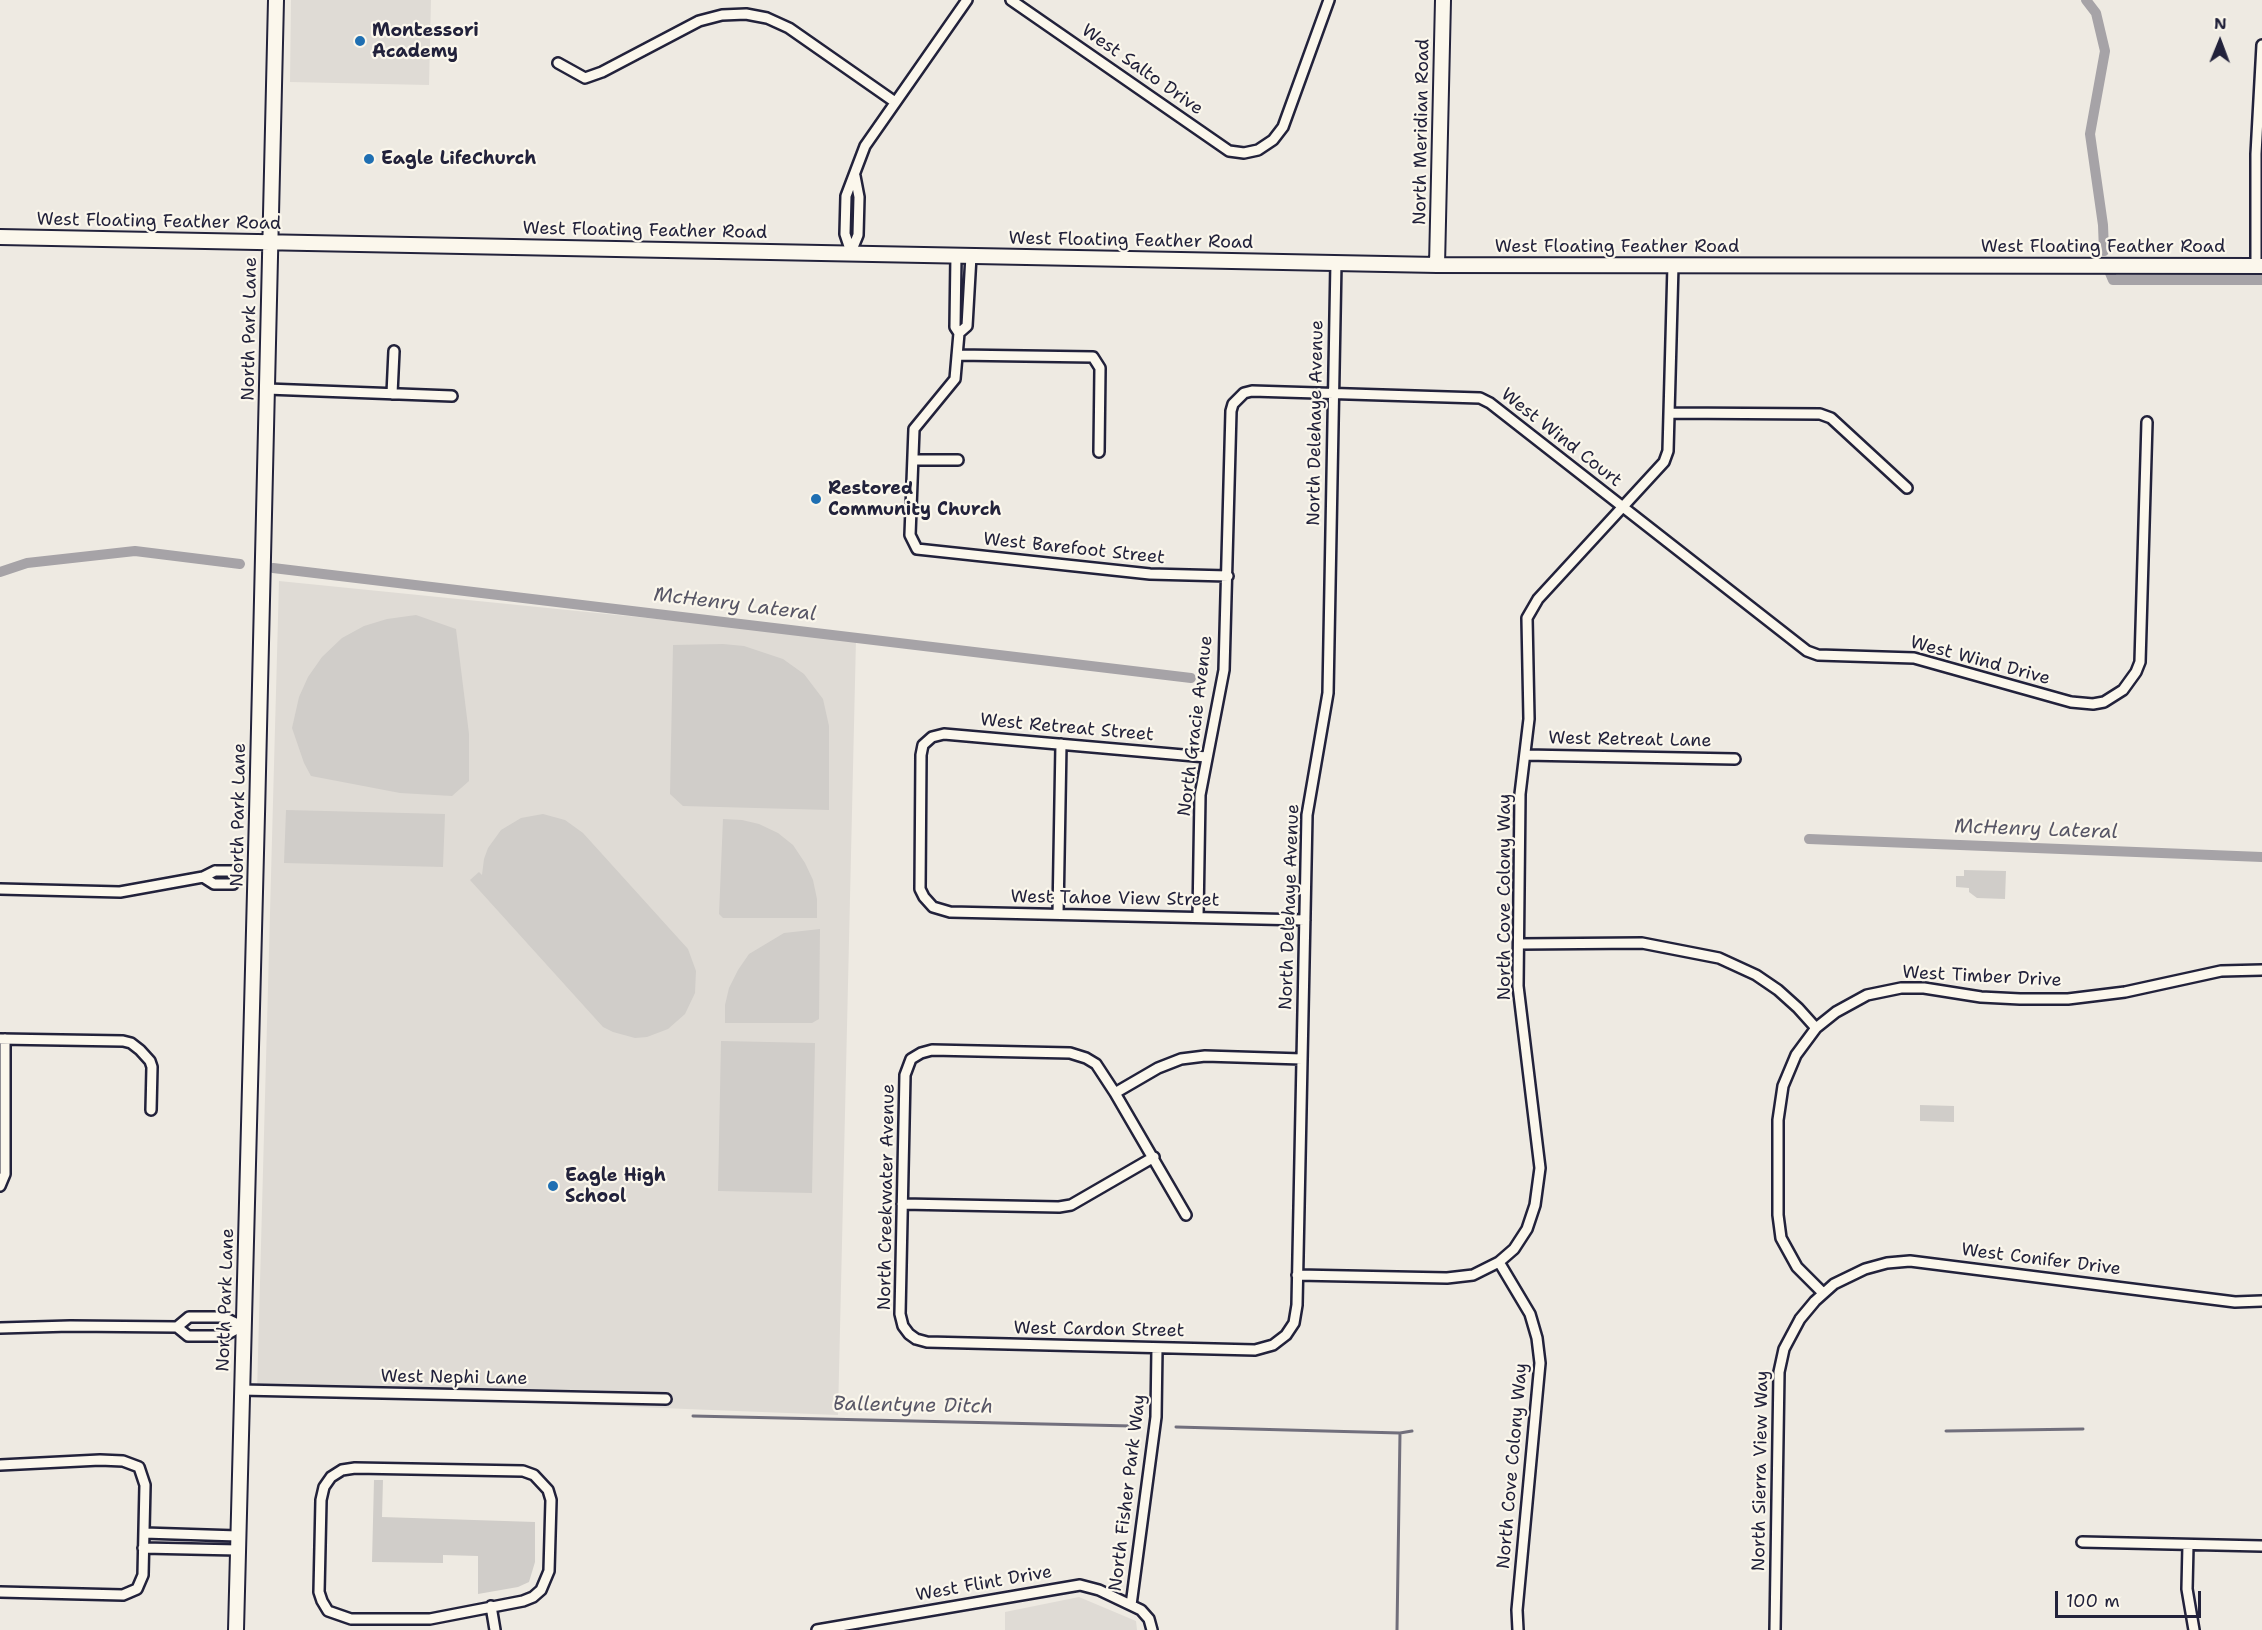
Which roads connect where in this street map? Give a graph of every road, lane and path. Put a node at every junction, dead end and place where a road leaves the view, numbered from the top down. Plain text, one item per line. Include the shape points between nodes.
1 (276, 0) edge
2 (967, 0) edge
3 (1011, 0) edge
4 (1329, 0) edge
5 (1443, 0) edge
6 (2262, 45) edge
7 (558, 63) dead end
8 (895, 102) junction
9 (0, 237) edge
10 (270, 242) junction
11 (851, 252) junction
12 (956, 255) junction
13 (971, 256) junction
14 (1336, 262) junction
15 (1437, 265) junction
16 (1673, 265) junction
17 (2259, 266) edge
18 (959, 333) junction
19 (394, 351) dead end
20 (957, 355) junction
21 (267, 389) junction
22 (1333, 393) junction
23 (393, 394) junction
24 (452, 396) dead end
25 (1238, 398) joint
26 (1670, 413) junction
27 (2146, 422) dead end
28 (1099, 452) dead end
29 (913, 460) junction
30 (958, 460) dead end
31 (1907, 488) dead end
32 (1623, 507) junction
33 (1228, 576) junction
34 (1061, 744) junction
35 (1525, 755) junction
36 (1206, 757) junction
37 (1735, 759) dead end
38 (256, 878) junction
39 (0, 889) edge
40 (928, 902) joint
41 (1058, 914) junction
42 (1198, 917) junction
43 (1305, 920) junction
44 (1519, 944) junction
45 (2262, 970) edge
46 (1816, 1028) junction
47 (2, 1039) edge
48 (1302, 1059) junction
49 (1115, 1093) junction
50 (152, 1110) dead end
51 (1154, 1157) junction
52 (0, 1186) edge
53 (902, 1204) junction
54 (1186, 1215) dead end
55 (1499, 1262) junction
56 (1297, 1275) junction
57 (1823, 1293) junction
58 (2262, 1301) edge
59 (242, 1326) junction
60 (177, 1327) junction
61 (0, 1328) edge
62 (909, 1334) joint
63 (1286, 1335) joint
64 (1157, 1348) junction
65 (241, 1390) junction
66 (666, 1399) dead end
67 (0, 1465) edge
68 (144, 1533) junction
69 (238, 1536) junction
70 (2082, 1542) dead end
71 (2188, 1545) junction
72 (2262, 1546) edge
73 (143, 1548) junction
74 (238, 1550) junction
75 (0, 1592) edge
76 (1131, 1605) junction
77 (491, 1606) junction
78 (236, 1630) edge
79 (495, 1630) edge
80 (817, 1630) edge
81 (1152, 1630) edge
82 (1518, 1630) edge
83 (1775, 1630) edge
84 (2194, 1630) edge

1 - 10 main road, North Park Lane
2 - 8 street
3 - 4 street, West Salto Drive via 1229,150 1244,153 1258,150 1283,127
5 - 15 main road, North Meridian Road
6 - 17 street via 2256,154
7 - 8 street via 585,78 699,21 746,14 789,28
8 - 11 street via 865,146 846,196 845,234
9 - 10 main road, West Floating Feather Road
10 - 11 main road, West Floating Feather Road
10 - 21 main road, North Park Lane
11 - 12 main road, West Floating Feather Road
12 - 13 main road, West Floating Feather Road
12 - 18 street via 955,327
13 - 14 main road, West Floating Feather Road
13 - 18 street via 967,326
14 - 15 main road, West Floating Feather Road
14 - 22 street, North Delehaye Avenue
15 - 16 main road, West Floating Feather Road
16 - 17 main road, West Floating Feather Road
16 - 26 street, North Cove Colony Way
18 - 20 street
19 - 23 street
20 - 28 street via 1093,357 1100,368
20 - 29 street via 955,379 914,429
21 - 23 street
21 - 38 main road, North Park Lane
22 - 25 street, West Wind Court via 1252,391
22 - 32 street, West Wind Court via 1480,398
22 - 43 street, North Delehaye Avenue via 1328,693 1307,815
23 - 24 street
25 - 33 street, North Gracie Avenue via 1231,411
26 - 31 street via 1820,414 1831,418
26 - 32 street, North Cove Colony Way via 1670,440 1664,462
27 - 32 street, West Wind Drive via 2141,651 2136,672 2123,690 2093,704 2072,702 1914,658 1818,655 1807,651
29 - 30 street
29 - 33 street, West Barefoot Street via 910,535 917,549 1150,574
32 - 35 street, North Cove Colony Way via 1531,608 1526,629 1530,719
33 - 36 street, North Gracie Avenue via 1224,670
34 - 36 street, West Retreat Street
34 - 40 street, West Retreat Street via 944,734 927,741 921,755 918,881
34 - 41 street
35 - 37 street, West Retreat Lane
35 - 44 street, North Cove Colony Way via 1520,794
36 - 42 street, North Gracie Avenue via 1200,795
38 - 39 street via 235,878 233,871 216,871 120,892
38 - 59 main road, North Park Lane
40 - 41 street, West Tahoe View Street via 950,912
41 - 42 street, West Tahoe View Street
42 - 43 street, West Tahoe View Street
43 - 48 street, North Delehaye Avenue
44 - 46 street via 1642,944 1719,958 1778,990
44 - 55 street, North Cove Colony Way via 1519,998 1540,1179 1527,1229 1514,1249
45 - 46 street, West Timber Drive via 2221,971 2125,992 2068,999 1981,997 1924,987 1890,989 1846,1005
46 - 57 street via 1791,1065 1781,1097 1778,1215 1781,1238 1790,1258
47 - 50 street via 131,1043 152,1067
47 - 52 street via 5,1174
48 - 49 street via 1181,1059
48 - 56 street, North Delehaye Avenue
49 - 51 street
49 - 53 street, North Creekwater Avenue via 1096,1064 1070,1053 921,1053 911,1059 905,1075
51 - 53 street via 1071,1205
51 - 54 street
53 - 62 street, North Creekwater Avenue via 900,1314
55 - 56 street via 1473,1275 1447,1278
55 - 82 street, North Cove Colony Way via 1530,1314 1538,1338 1540,1363
56 - 63 street, North Delehaye Avenue via 1294,1323
57 - 58 street, West Conifer Drive via 1865,1269 1910,1261 2235,1302
57 - 83 street, North Sierra View Way via 1794,1328 1779,1372
59 - 60 street via 223,1317 189,1317
59 - 60 street via 224,1336 188,1336
59 - 65 main road, North Park Lane
60 - 61 street
62 - 64 street, West Cardon Street via 927,1342
63 - 64 street, West Cardon Street via 1273,1345 1255,1350
64 - 76 street, North Fisher Park Way via 1156,1417
65 - 66 street, West Nephi Lane
65 - 69 main road, North Park Lane
67 - 68 street via 100,1460 123,1461 139,1467 145,1485
68 - 69 street
68 - 73 street
69 - 74 main road, North Park Lane
70 - 71 street
71 - 72 street
71 - 84 street via 2187,1588
73 - 74 street
73 - 75 street via 143,1575 137,1589 123,1595
74 - 78 main road, North Park Lane
76 - 80 street, West Flint Drive via 1080,1585
76 - 81 street, West Flint Drive via 1149,1619
77 - 77 street via 430,1619 351,1619 328,1611 319,1592 321,1500 331,1477 355,1468 523,1471 534,1475 548,1490 551,1500 549,1571 541,1590 523,1601
77 - 79 street

